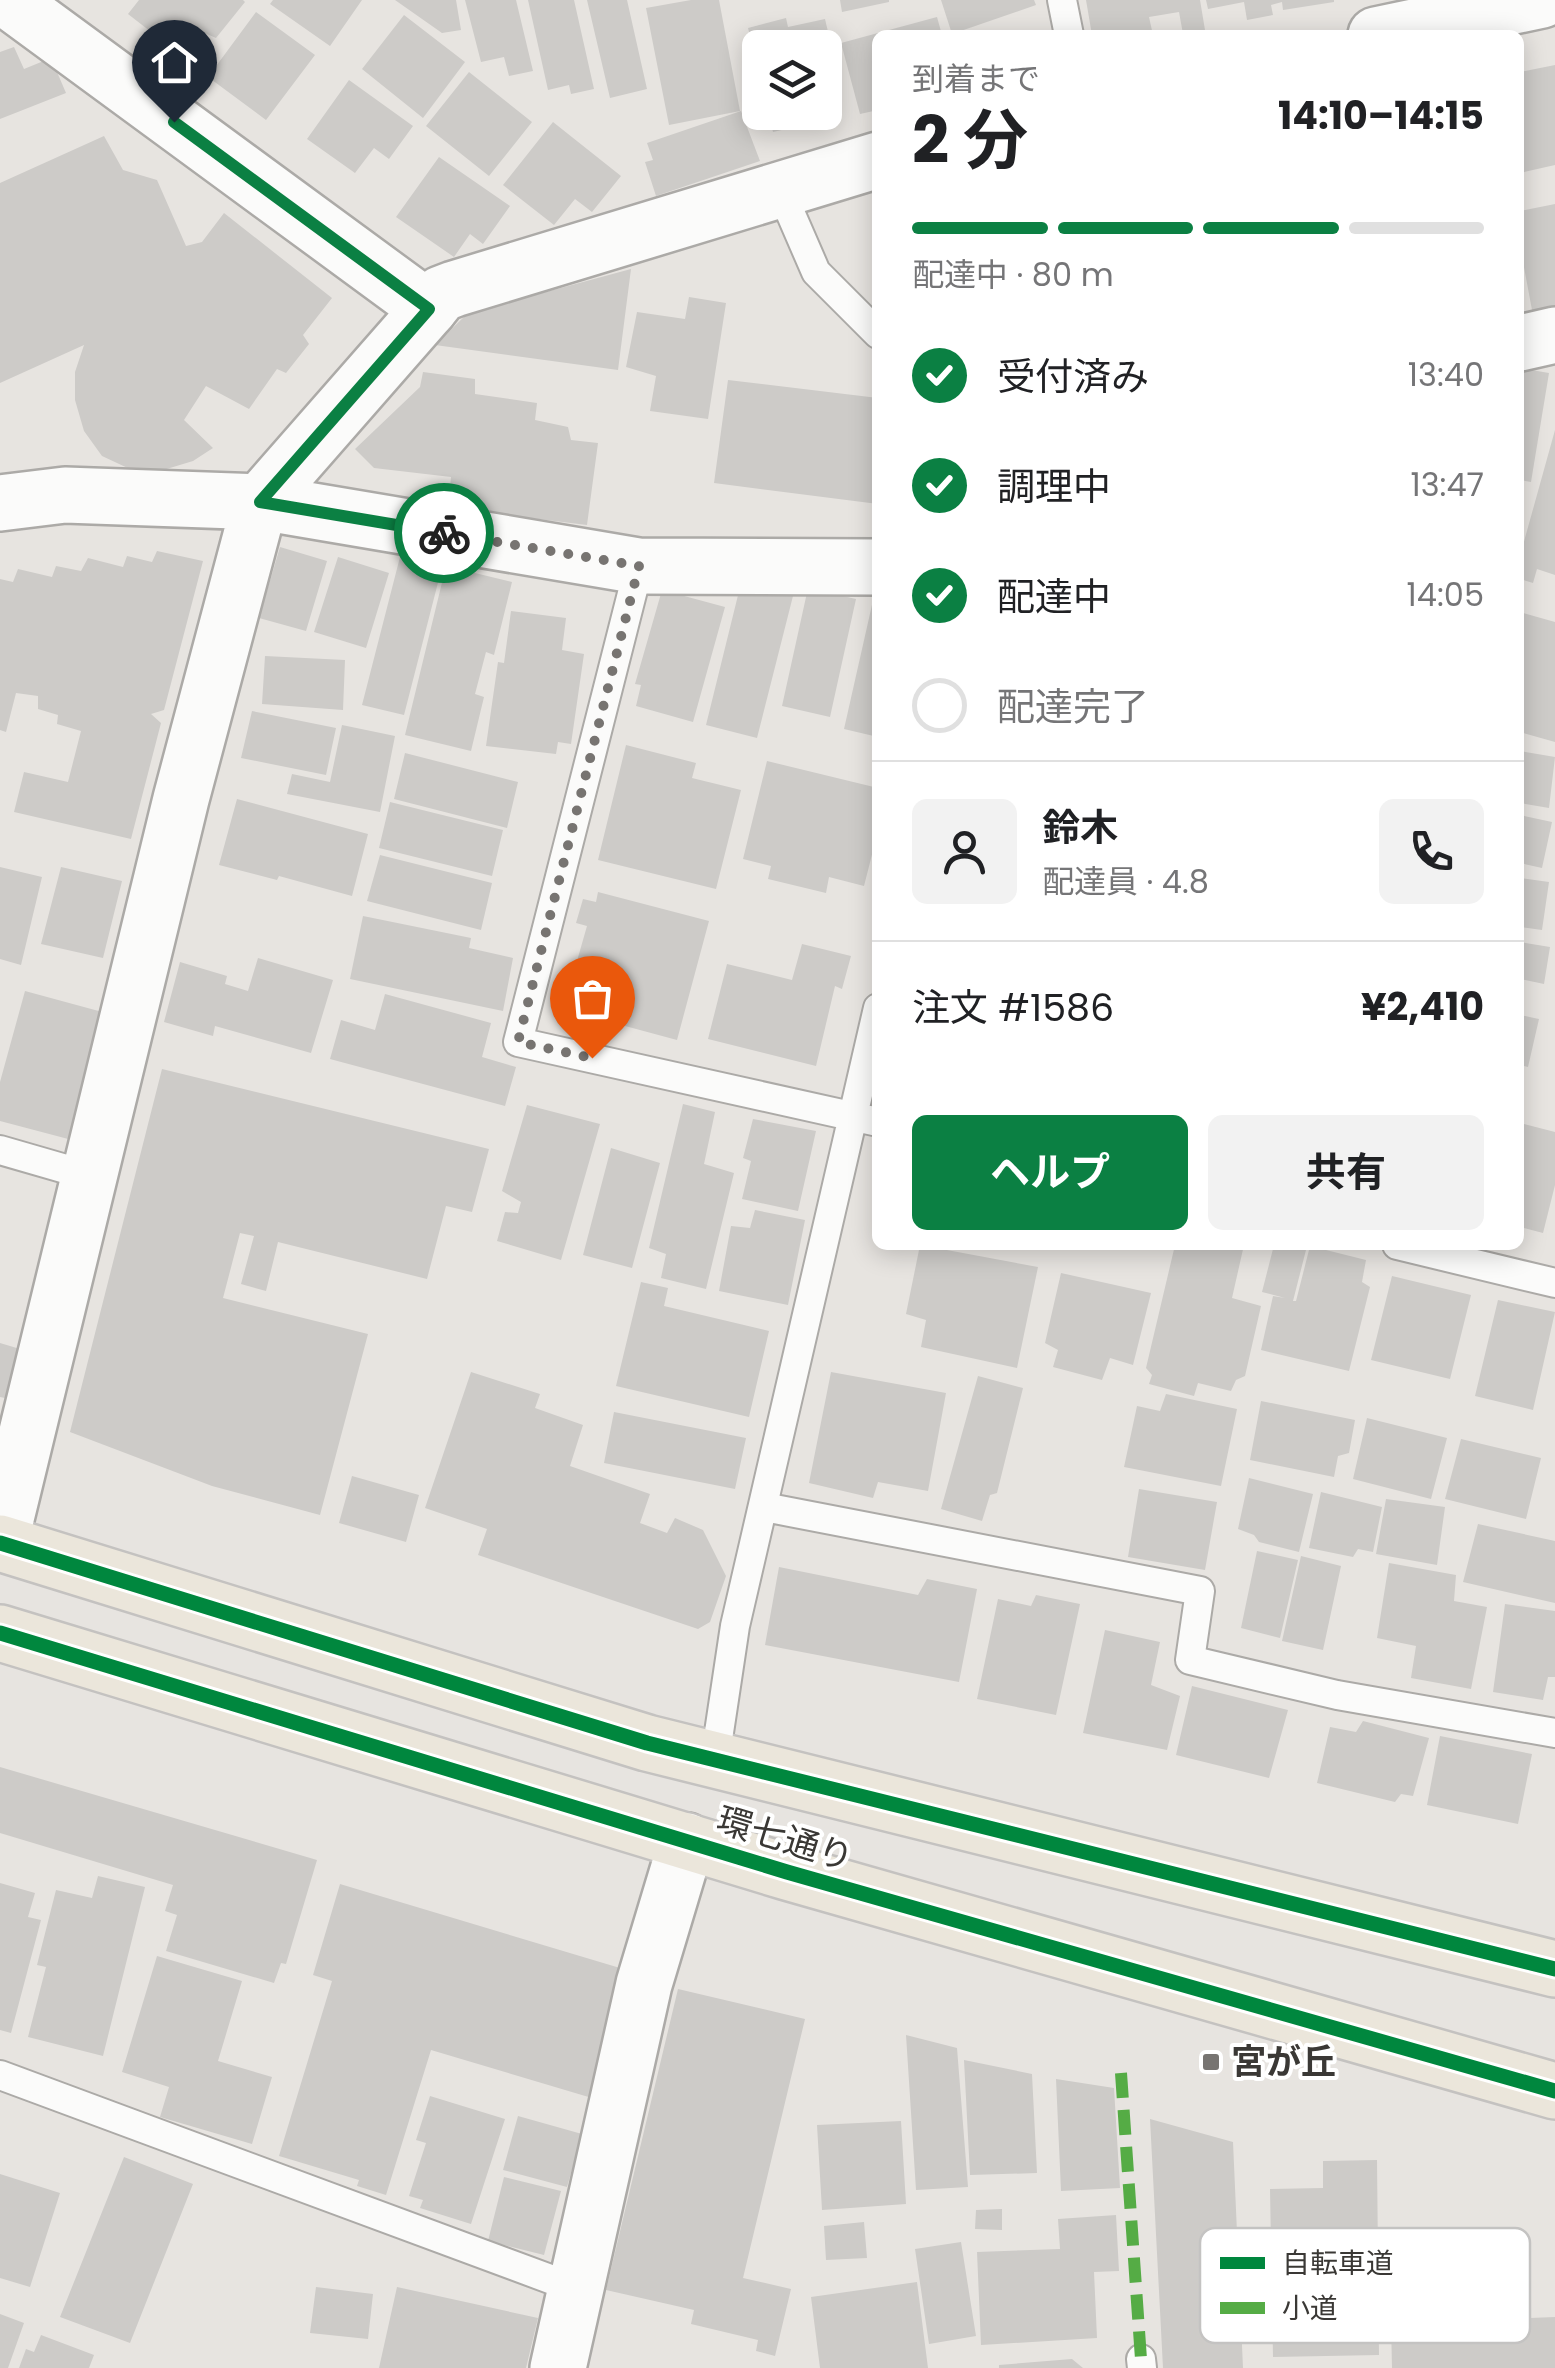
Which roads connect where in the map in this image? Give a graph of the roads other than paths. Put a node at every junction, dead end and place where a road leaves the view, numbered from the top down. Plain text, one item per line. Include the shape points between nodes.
1 (1062, 0) edge
2 (1542, 0) edge
3 (7, 5) edge
4 (1068, 30) edge
5 (1400, 30) edge
6 (872, 162) edge
7 (780, 189) junction
8 (429, 309) junction
9 (872, 328) edge
10 (1555, 335) edge
11 (1524, 343) edge
12 (260, 502) junction
13 (0, 503) edge
14 (639, 566) junction
15 (872, 567) edge
16 (872, 1056) edge
17 (864, 1119) edge
18 (0, 1150) edge
19 (90, 1176) junction
20 (1418, 1250) edge
21 (1555, 1283) edge
22 (764, 1507) junction
23 (0, 1543) edge
24 (0, 1633) edge
25 (1555, 1733) edge
26 (715, 1759) junction
27 (688, 1841) junction
28 (1555, 1969) edge
29 (0, 2075) edge
30 (1552, 2076) edge
31 (577, 2289) junction
32 (558, 2368) edge

1 - 4 lane
2 - 5 street
3 - 8 street
6 - 7 street
7 - 8 street via 454,289
7 - 9 lane via 816,272
8 - 12 street
10 - 11 street
12 - 13 street via 65,495
12 - 14 street
12 - 19 street
14 - 15 street
14 - 17 lane via 518,1042
16 - 17 lane
17 - 22 lane
18 - 19 lane
19 - 23 street
20 - 21 lane
22 - 25 lane via 1200,1591 1190,1660 1337,1696
22 - 26 lane
23 - 26 main road, 環七通り
24 - 27 main road, 環七通り
26 - 28 main road, 環七通り
27 - 30 main road, 環七通り
27 - 31 street via 644,1984
29 - 31 lane
31 - 32 street

